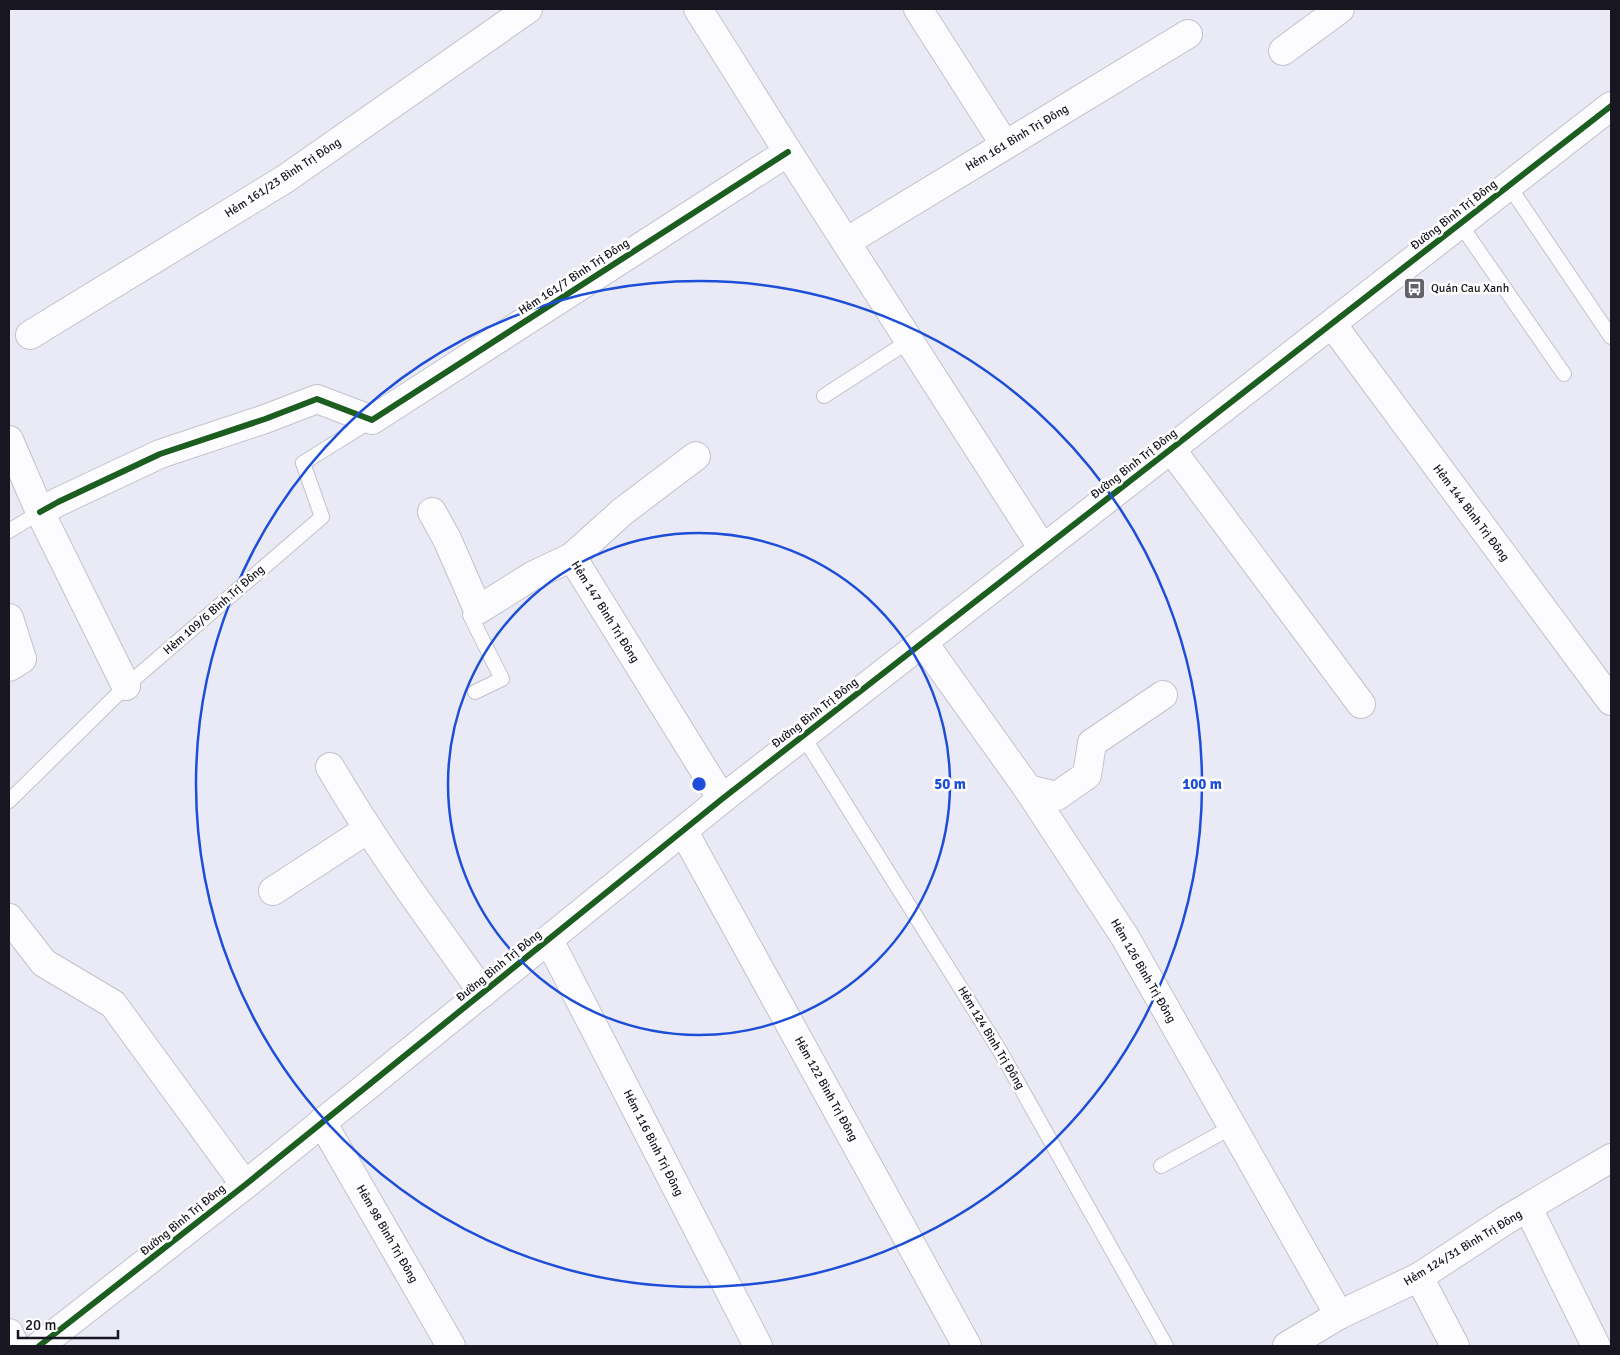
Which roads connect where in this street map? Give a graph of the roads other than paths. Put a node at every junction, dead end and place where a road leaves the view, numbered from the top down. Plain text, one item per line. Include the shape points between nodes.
1 (528, 9) edge
2 (698, 9) edge
3 (918, 9) edge
4 (1340, 9) edge
5 (1188, 34) dead end
6 (1283, 51) dead end
7 (1611, 106) edge
8 (1005, 145) junction
9 (788, 152) junction
10 (1509, 186) junction
11 (1460, 224) junction
12 (846, 242) junction
13 (1332, 324) junction
14 (30, 335) dead end
15 (1611, 337) edge
16 (909, 341) junction
17 (1564, 374) dead end
18 (824, 396) dead end
19 (372, 420) junction
20 (9, 440) edge
21 (1171, 449) junction
22 (696, 456) dead end
23 (40, 512) junction
24 (432, 512) dead end
25 (9, 531) edge
26 (1043, 549) junction
27 (572, 557) junction
28 (478, 610) junction
29 (9, 618) edge
30 (923, 642) junction
31 (9, 667) edge
32 (126, 686) junction
33 (475, 692) dead end
34 (1163, 695) dead end
35 (1611, 701) edge
36 (1361, 704) dead end
37 (803, 736) junction
38 (330, 767) dead end
39 (1028, 789) junction
40 (722, 800) junction
41 (9, 801) edge
42 (368, 829) junction
43 (684, 832) junction
44 (273, 891) dead end
45 (9, 918) edge
46 (549, 940) junction
47 (483, 993) junction
48 (322, 1122) junction
49 (1232, 1127) junction
50 (1611, 1158) edge
51 (1161, 1166) dead end
52 (245, 1185) junction
53 (1528, 1208) junction
54 (1419, 1277) junction
55 (1339, 1314) junction
56 (9, 1333) edge
57 (1315, 1338) edge
58 (15, 1346) edge
59 (39, 1346) edge
60 (452, 1346) edge
61 (758, 1346) edge
62 (967, 1346) edge
63 (1166, 1346) edge
64 (1287, 1346) edge
65 (1455, 1346) edge
66 (1596, 1346) edge

1 - 14 street, Hẻm 161/23 Bình Trị Đông via 285,179
2 - 9 street
3 - 8 street
4 - 6 street
5 - 8 street, Hẻm 161 Bình Trị Đông
7 - 10 street, Đường Bình Trị Đông
8 - 12 street, Hẻm 161 Bình Trị Đông
9 - 12 street
9 - 19 street, Hẻm 161/7 Bình Trị Đông
10 - 11 street, Đường Bình Trị Đông
10 - 15 lane
11 - 13 street, Đường Bình Trị Đông
11 - 17 lane
12 - 16 street
13 - 21 street, Đường Bình Trị Đông
13 - 35 street, Hẻm 144 Bình Trị Đông
16 - 18 lane
16 - 26 street
19 - 23 street via 317,399 160,454
19 - 32 lane, Hẻm 109/6 Bình Trị Đông via 303,463 322,517
20 - 23 street
21 - 26 street, Đường Bình Trị Đông
21 - 36 street
22 - 27 street via 622,512
23 - 25 lane
23 - 32 street
24 - 28 street
26 - 30 street, Đường Bình Trị Đông
27 - 28 street, Hẻm 147 Bình Trị Đông via 532,576
27 - 40 street, Hẻm 147 Bình Trị Đông
28 - 33 lane via 470,615 502,679
29 - 31 street via 22,659
30 - 37 street, Đường Bình Trị Đông
30 - 39 street, Hẻm 126 Bình Trị Đông
32 - 41 lane, Hẻm 109/6 Bình Trị Đông
34 - 39 street via 1092,743 1087,775 1057,796
37 - 40 street, Đường Bình Trị Đông
37 - 63 lane, Hẻm 124 Bình Trị Đông via 1000,1050
38 - 42 street
39 - 49 street, Hẻm 126 Bình Trị Đông via 1125,937
40 - 43 street, Đường Bình Trị Đông
42 - 44 street
42 - 47 street
43 - 46 street, Đường Bình Trị Đông
43 - 62 street, Hẻm 122 Bình Trị Đông
45 - 52 street via 44,963 113,1004
46 - 47 street, Đường Bình Trị Đông
46 - 61 street, Hẻm 116 Bình Trị Đông
47 - 48 street, Đường Bình Trị Đông
48 - 52 street, Đường Bình Trị Đông
48 - 60 street, Hẻm 98 Bình Trị Đông
49 - 51 lane
49 - 55 street, Hẻm 126 Bình Trị Đông
50 - 53 street, Hẻm 124/31 Bình Trị Đông
52 - 59 street, Đường Bình Trị Đông
53 - 54 street, Hẻm 124/31 Bình Trị Đông
53 - 66 street
54 - 55 street, Hẻm 124/31 Bình Trị Đông
54 - 65 street
55 - 57 street, Hẻm 124/31 Bình Trị Đông
56 - 58 street
57 - 64 street, Hẻm 124/31 Bình Trị Đông

